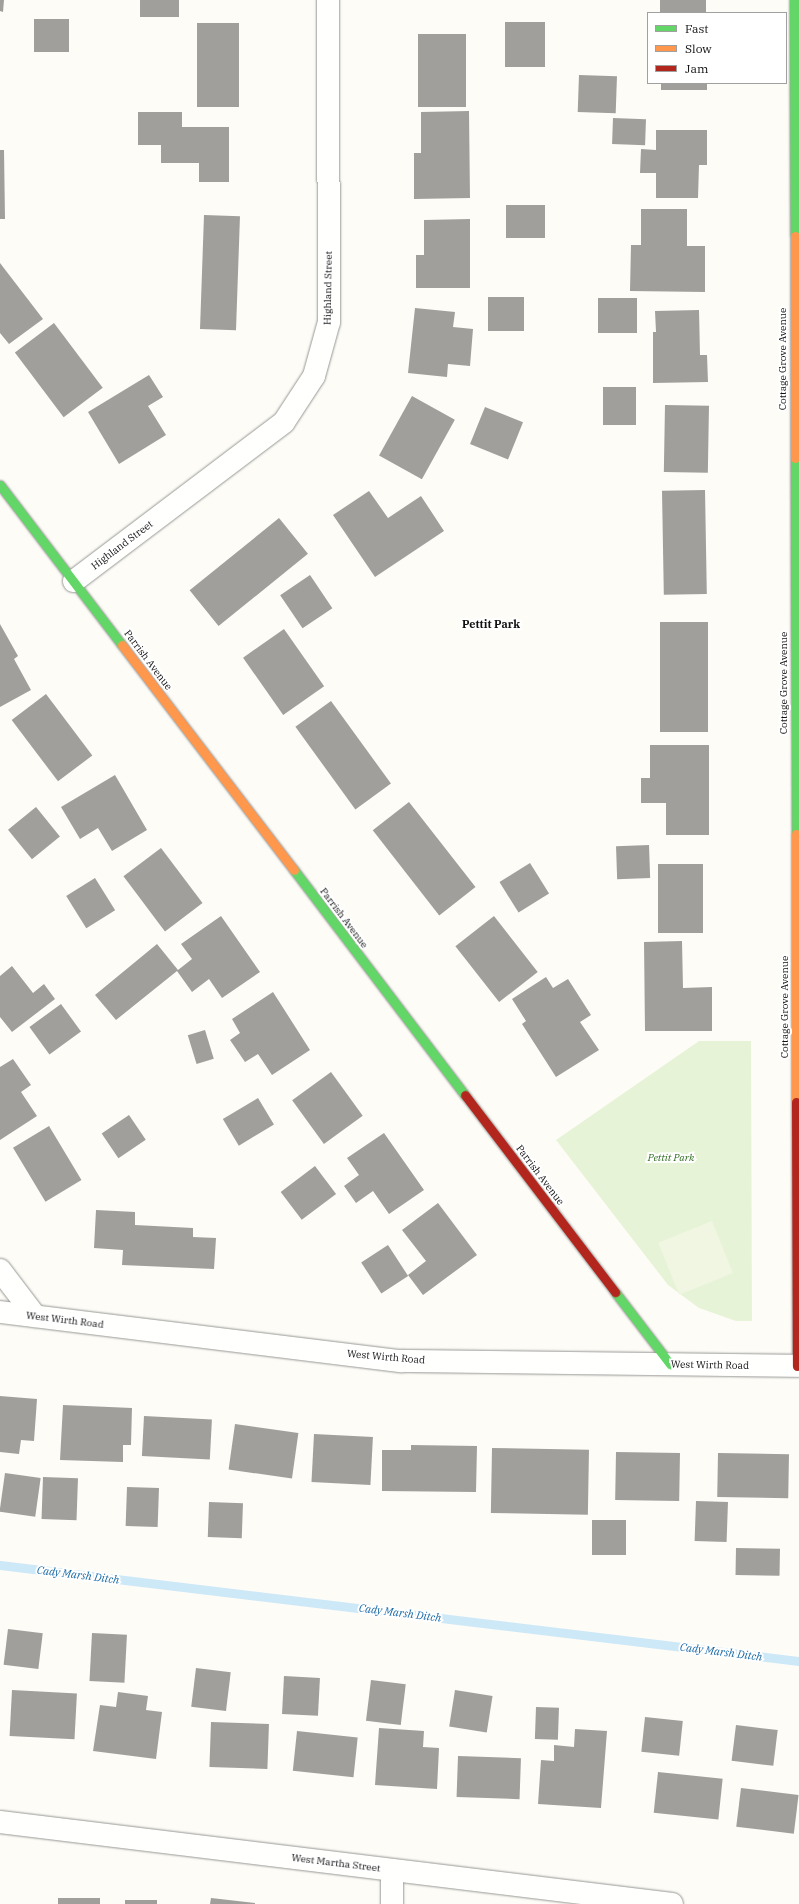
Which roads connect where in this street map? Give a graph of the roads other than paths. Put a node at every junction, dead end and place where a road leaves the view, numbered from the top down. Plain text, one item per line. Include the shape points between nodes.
1 (328, 0) edge
2 (794, 0) edge
3 (0, 485) edge
4 (74, 581) junction
5 (0, 1270) edge
6 (0, 1312) edge
7 (35, 1316) junction
8 (670, 1364) junction
9 (798, 1366) edge
10 (0, 1822) edge
11 (392, 1870) junction
12 (392, 1904) edge
13 (672, 1904) edge

1 - 4 street, Highland Street via 329,322 314,376 284,422
2 - 9 street, Cottage Grove Avenue
3 - 4 street, Parrish Avenue
4 - 8 street, Parrish Avenue
5 - 7 street
6 - 7 street, West Wirth Road
7 - 8 street, West Wirth Road via 401,1361
8 - 9 street, West Wirth Road
10 - 11 street, West Martha Street
11 - 12 street
11 - 13 street, West Martha Street

